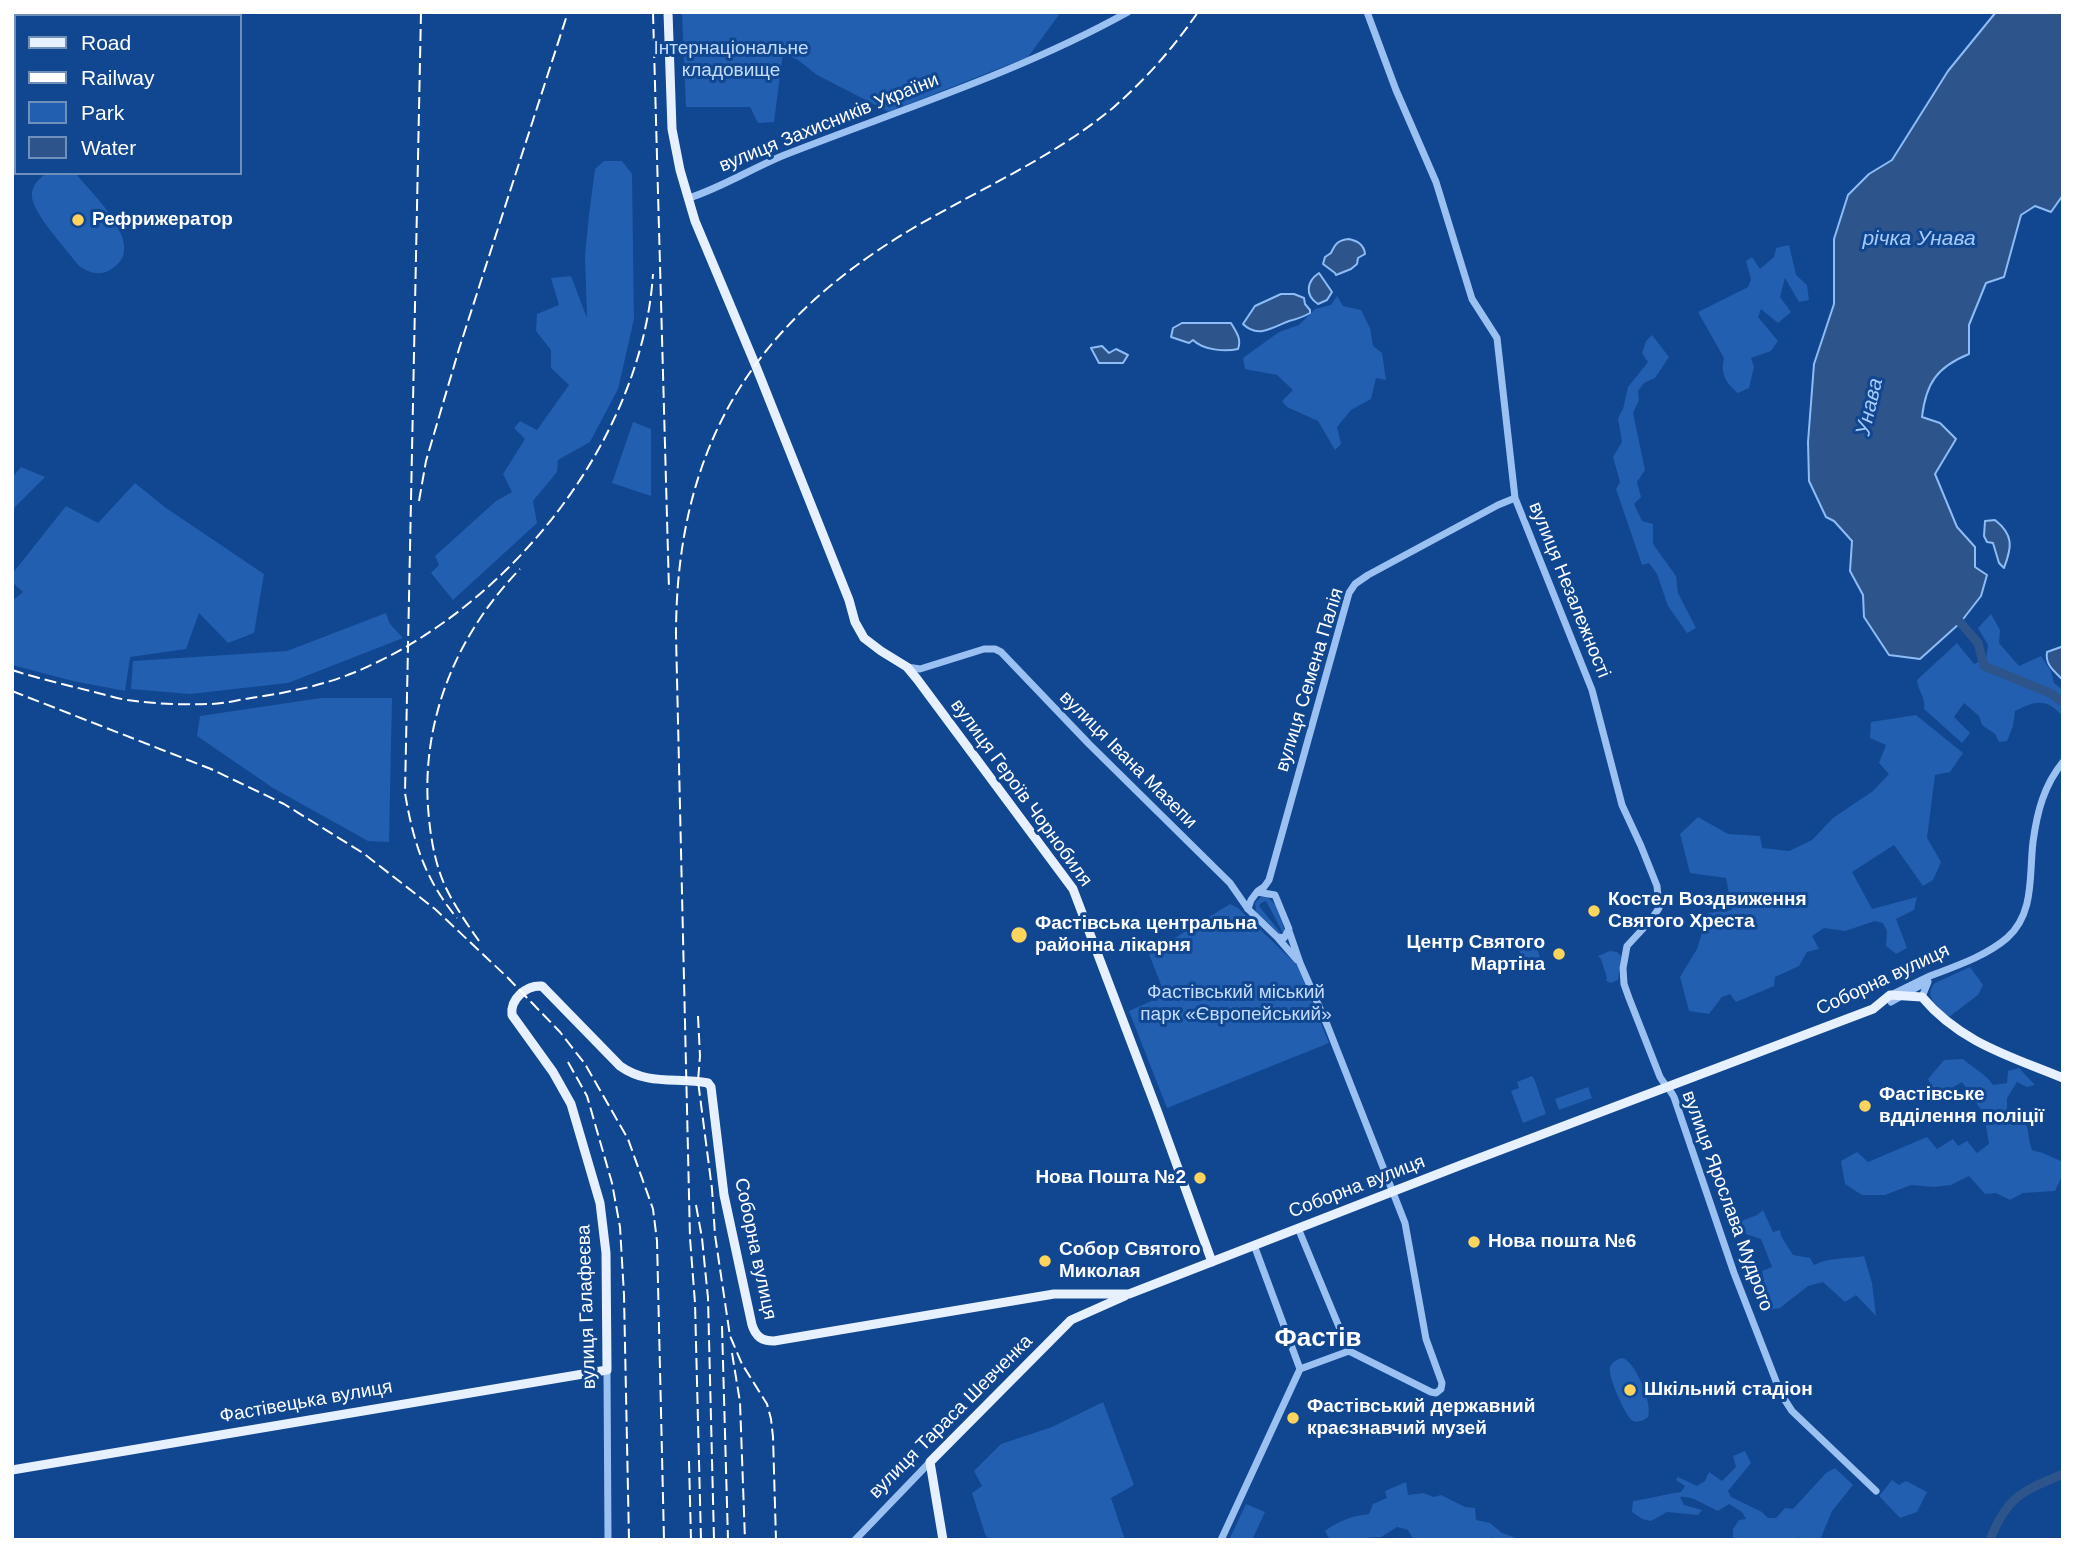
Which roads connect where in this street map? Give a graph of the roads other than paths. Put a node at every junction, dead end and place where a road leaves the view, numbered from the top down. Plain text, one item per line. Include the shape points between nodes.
1 (668, 12) edge
2 (1128, 12) edge
3 (1367, 12) edge
4 (689, 198) junction
5 (1515, 498) junction
6 (906, 667) junction
7 (2063, 762) edge
8 (1630, 823) joint
9 (1269, 880) junction
10 (1237, 894) junction
11 (1256, 894) junction
12 (1275, 895) junction
13 (1248, 909) junction
14 (1289, 931) junction
15 (1277, 937) junction
16 (1300, 963) junction
17 (1940, 973) junction
18 (1928, 982) junction
19 (1904, 997) junction
20 (1891, 999) junction
21 (1925, 1000) junction
22 (2063, 1078) edge
23 (708, 1083) joint
24 (1668, 1086) junction
25 (1392, 1191) junction
26 (1298, 1228) junction
27 (1254, 1245) junction
28 (1212, 1262) junction
29 (1129, 1294) junction
30 (1349, 1351) junction
31 (1300, 1369) junction
32 (607, 1370) junction
33 (930, 1462) junction
34 (12, 1470) edge
35 (1876, 1491) dead end
36 (608, 1540) edge
37 (855, 1540) edge
38 (943, 1540) edge
39 (1221, 1540) edge

1 - 4 main road via 672,129
2 - 4 street, вулиця Захисників України via 1044,55 784,155
3 - 5 street, вулиця Незалежності via 1436,182 1472,299 1497,338
4 - 6 main road, вулиця Героїв Чорнобиля via 855,622 870,644
5 - 8 street, вулиця Незалежності via 1592,690 1616,788
5 - 9 street, вулиця Семена Палія via 1351,588
6 - 10 street, вулиця Івана Мазепи via 920,669 984,649 1001,652
6 - 28 main road, вулиця Героїв Чорнобиля via 1073,890
7 - 17 street, Соборна вулиця via 2042,797 2031,885 2019,923 1989,950
8 - 24 street, вулиця Ярослава Мудрого via 1659,902 1656,914 1627,946 1624,984 1660,1077
9 - 11 street, вулиця Семена Палія
9 - 12 street
10 - 11 street
10 - 13 street, вулиця Івана Мазепи
11 - 12 street
11 - 13 street
12 - 14 street
13 - 15 street, вулиця Івана Мазепи
14 - 15 street
14 - 16 street
15 - 16 street
16 - 25 street
17 - 18 street
17 - 19 street via 1905,990
17 - 20 street, Соборна вулиця
18 - 19 street
18 - 21 street
19 - 20 main road
19 - 21 main road
20 - 24 main road, Соборна вулиця
21 - 22 main road via 1971,1040
23 - 29 main road, Соборна вулиця via 724,1195 752,1325 765,1341 1054,1294
23 - 32 main road, вулиця Галафеєва via 649,1080 627,1071 542,986 532,987 513,1003 512,1015 571,1104 600,1203 606,1253
24 - 25 main road, Соборна вулиця
24 - 35 street, вулиця Ярослава Мудрого via 1782,1394 1792,1411
25 - 26 main road, Соборна вулиця
25 - 30 street via 1405,1223 1426,1339 1442,1383 1439,1392
26 - 27 main road, Соборна вулиця
26 - 30 street
27 - 28 main road, Соборна вулиця
27 - 31 street
28 - 29 main road, Соборна вулиця
29 - 33 main road, вулиця Тараса Шевченка via 1071,1320
30 - 31 street
31 - 39 street
32 - 34 main road, Фастівецька вулиця
32 - 36 street, вулиця Галафеєва
33 - 37 street, вулиця Тараса Шевченка
33 - 38 main road

